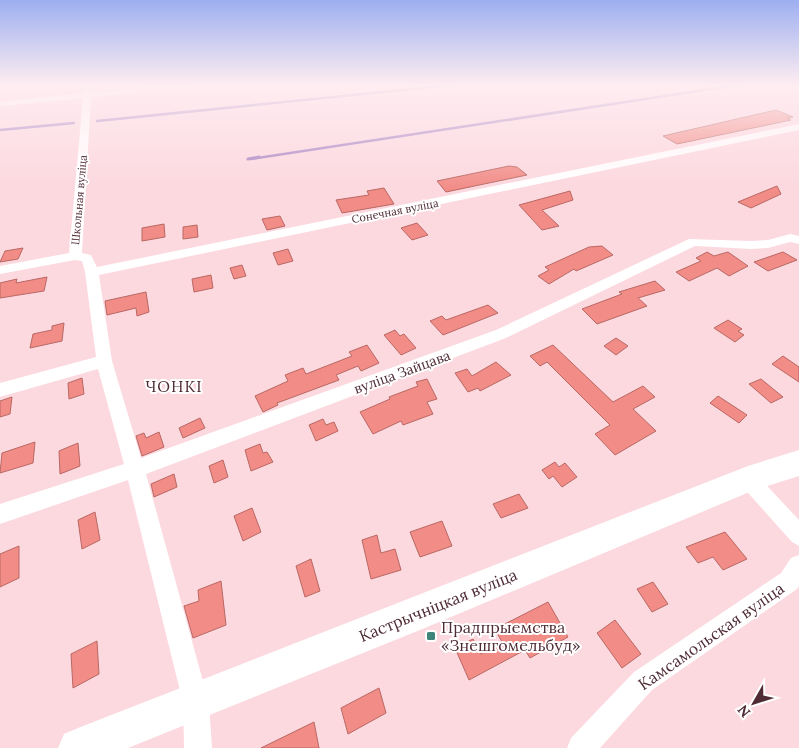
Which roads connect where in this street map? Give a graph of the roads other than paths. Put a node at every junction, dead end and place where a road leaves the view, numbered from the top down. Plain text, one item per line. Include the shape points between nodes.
1 (86, 120) edge
2 (799, 127) edge
3 (799, 240) edge
4 (75, 256) junction
5 (0, 270) edge
6 (92, 272) junction
7 (104, 361) junction
8 (0, 390) edge
9 (799, 463) edge
10 (136, 469) junction
11 (748, 479) junction
12 (0, 514) edge
13 (799, 535) edge
14 (799, 566) edge
15 (196, 702) junction
16 (78, 748) edge
17 (198, 748) edge
18 (581, 748) edge

1 - 4 street, Школьная вуліца
2 - 6 street, Сонечная вуліца
3 - 10 street, вуліца Зайцава via 790,238 751,245 693,242 501,334
4 - 5 street
4 - 6 street via 87,258
6 - 7 street
7 - 8 street
7 - 10 street
9 - 11 street, Кастрычніцкая вуліца
10 - 12 street, вуліца Зайцава
10 - 15 street
11 - 13 street
11 - 15 street, Кастрычніцкая вуліца
14 - 18 street, Камсамольская вуліца via 789,581 643,681
15 - 16 street, Кастрычніцкая вуліца
15 - 17 street

